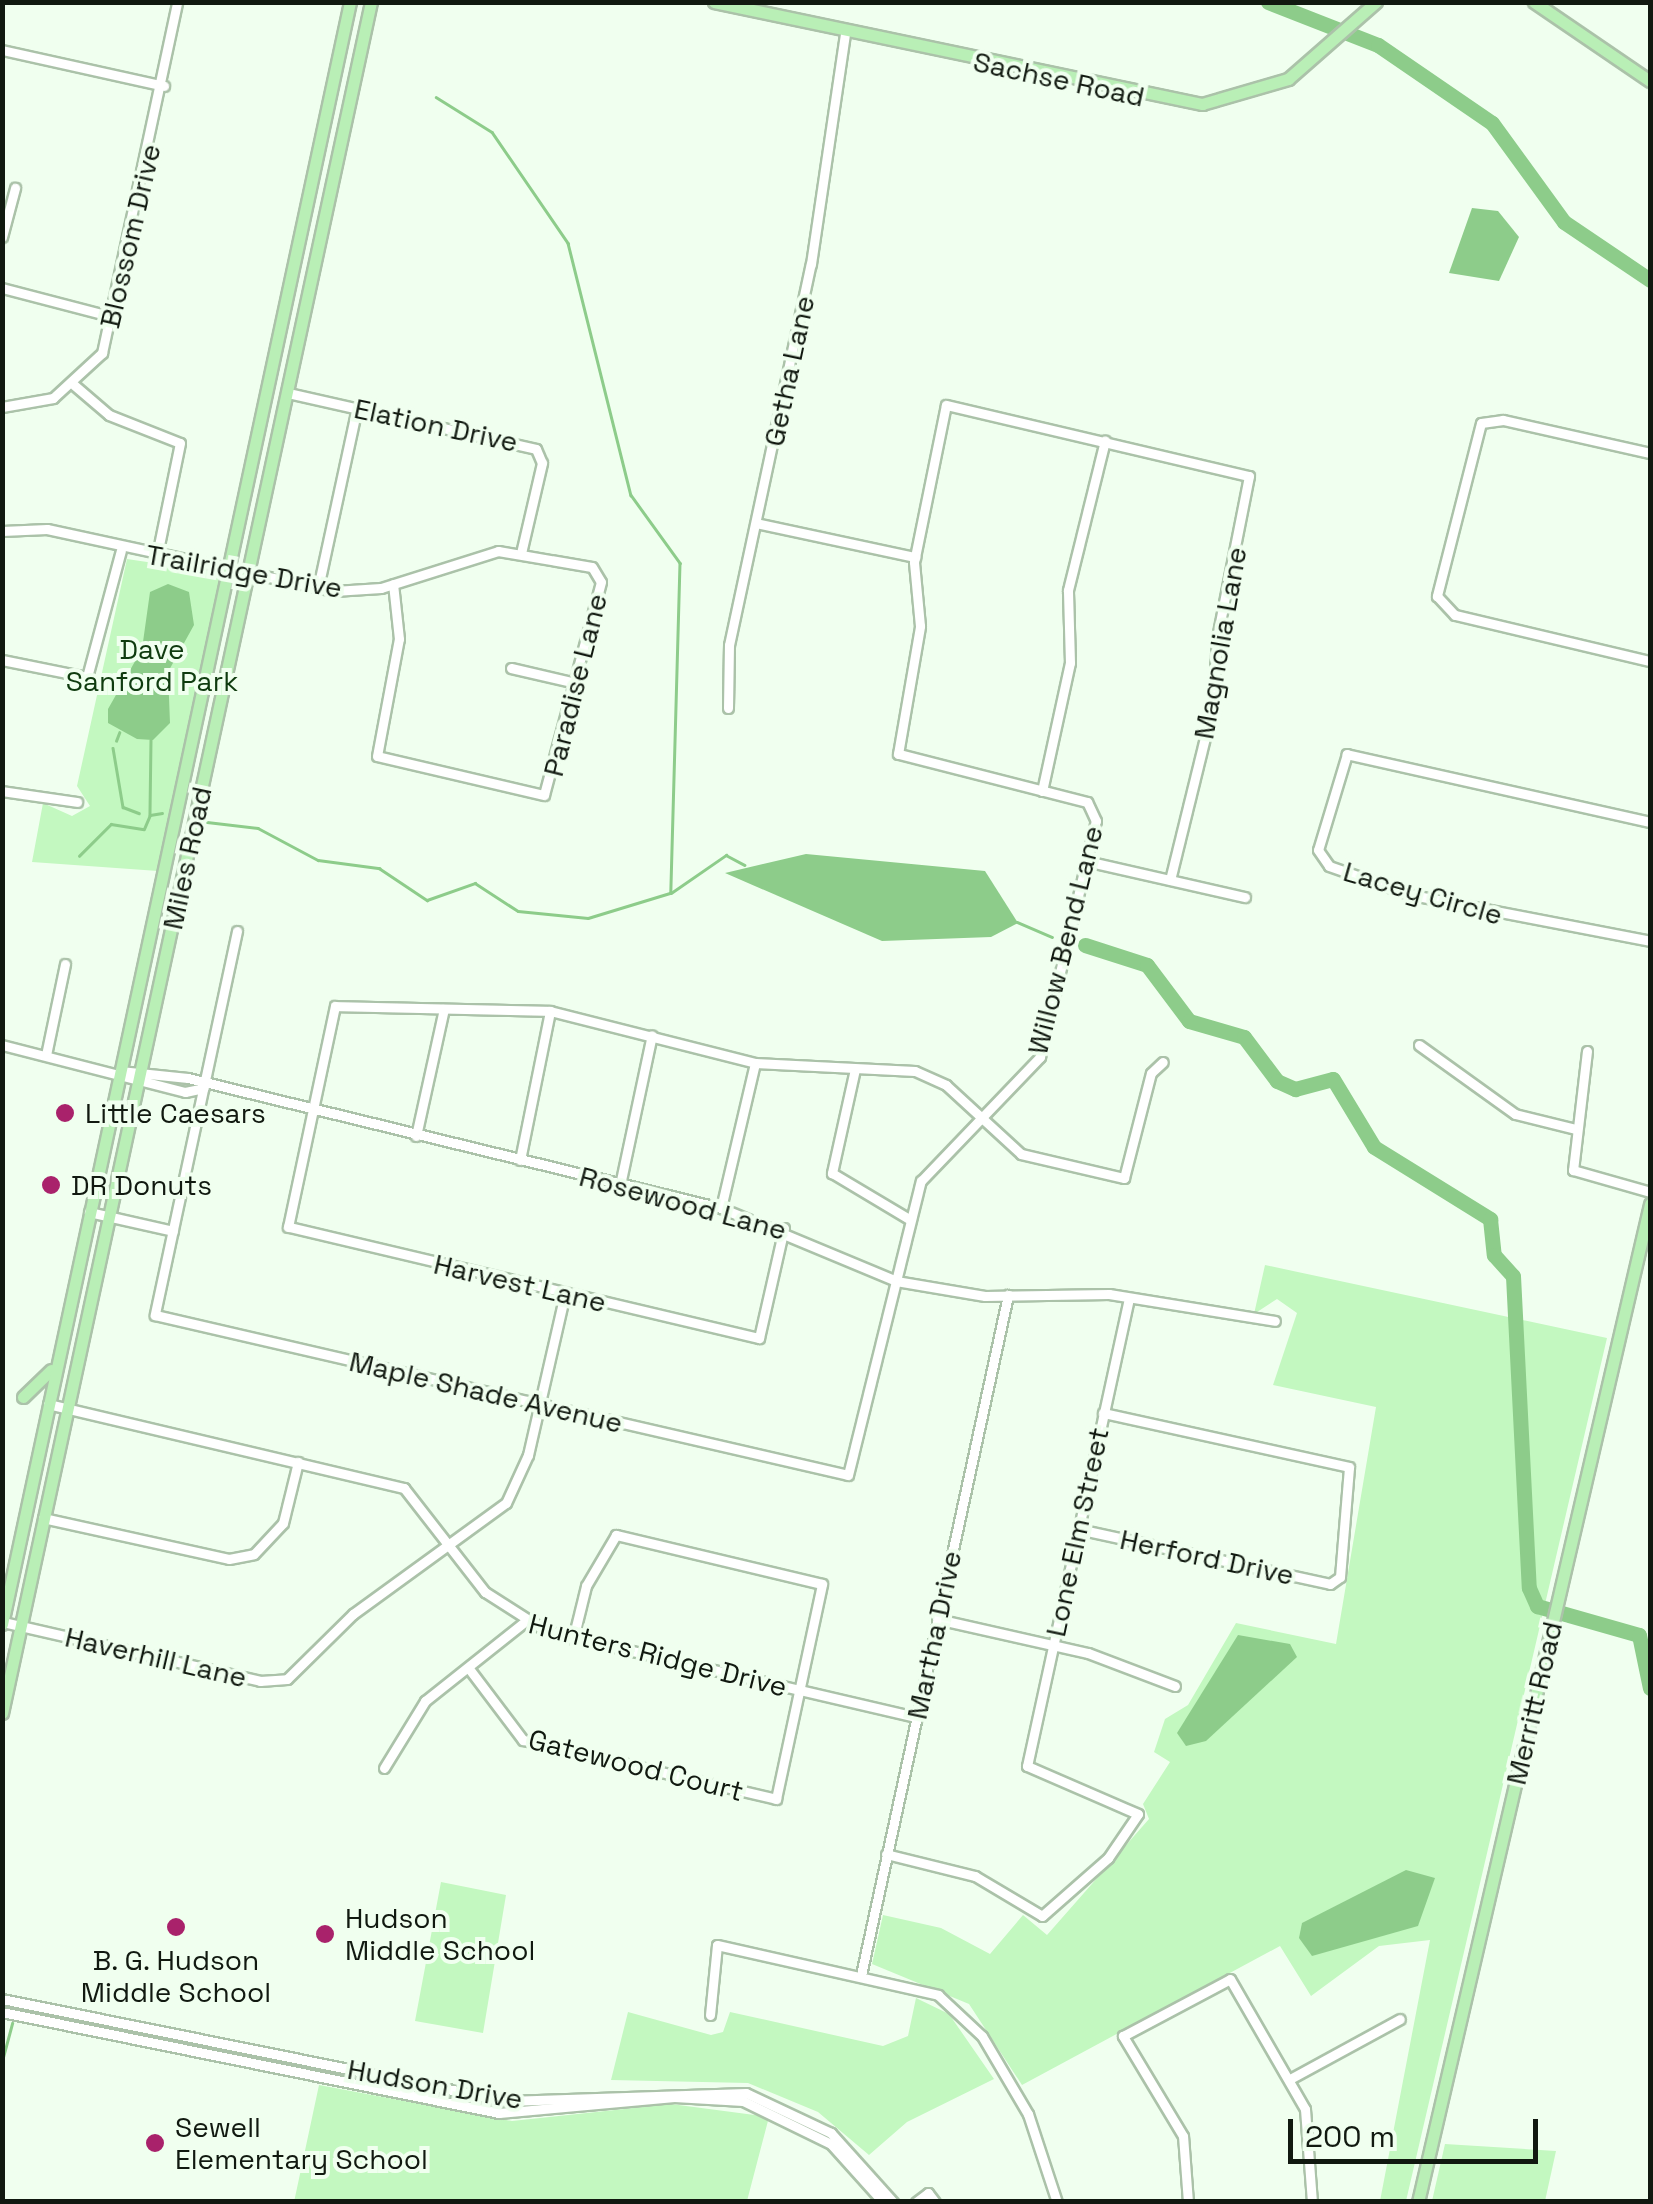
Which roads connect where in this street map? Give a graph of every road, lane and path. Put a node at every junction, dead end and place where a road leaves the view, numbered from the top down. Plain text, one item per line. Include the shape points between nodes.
1 (177, 2) edge
2 (350, 2) edge
3 (371, 2) edge
4 (714, 2) edge
5 (1534, 2) edge
6 (1371, 6) edge
7 (845, 33) junction
8 (2, 50) edge
9 (1650, 80) edge
10 (164, 86) junction
11 (16, 188) dead end
12 (2, 236) edge
13 (294, 258) junction
14 (315, 263) junction
15 (2, 288) edge
16 (114, 317) junction
17 (74, 386) junction
18 (288, 393) junction
19 (2, 406) edge
20 (946, 406) joint
21 (357, 408) junction
22 (1105, 440) junction
23 (1650, 454) edge
24 (756, 523) junction
25 (2, 532) edge
26 (121, 550) junction
27 (522, 553) junction
28 (157, 555) junction
29 (915, 556) junction
30 (228, 568) junction
31 (248, 572) junction
32 (599, 573) joint
33 (394, 584) junction
34 (318, 588) junction
35 (2, 660) edge
36 (1650, 661) edge
37 (511, 668) dead end
38 (576, 683) junction
39 (728, 708) dead end
40 (182, 779) junction
41 (204, 784) junction
42 (1042, 791) junction
43 (2, 792) edge
44 (77, 802) dead end
45 (1650, 822) edge
46 (1086, 861) junction
47 (1170, 880) junction
48 (1245, 897) dead end
49 (237, 931) dead end
50 (1650, 942) edge
51 (64, 964) dead end
52 (444, 1009) junction
53 (550, 1011) junction
54 (652, 1035) junction
55 (2, 1046) edge
56 (1419, 1046) dead end
57 (1587, 1050) dead end
58 (46, 1055) junction
59 (1163, 1062) dead end
60 (754, 1063) junction
61 (855, 1069) junction
62 (120, 1071) junction
63 (140, 1076) junction
64 (204, 1088) junction
65 (312, 1110) junction
66 (982, 1121) junction
67 (1576, 1129) junction
68 (416, 1136) junction
69 (520, 1160) junction
70 (620, 1185) junction
71 (1650, 1192) edge
72 (1650, 1204) edge
73 (721, 1208) junction
74 (90, 1212) junction
75 (110, 1217) junction
76 (908, 1219) junction
77 (784, 1228) junction
78 (173, 1231) junction
79 (896, 1281) junction
80 (564, 1294) junction
81 (1008, 1296) junction
82 (1129, 1299) junction
83 (1275, 1322) dead end
84 (59, 1352) junction
85 (24, 1397) dead end
86 (48, 1404) junction
87 (539, 1404) junction
88 (67, 1408) junction
89 (1103, 1414) junction
90 (298, 1462) junction
91 (44, 1518) junction
92 (1078, 1528) junction
93 (454, 1548) junction
94 (938, 1619) junction
95 (3, 1623) edge
96 (523, 1623) junction
97 (21, 1626) junction
98 (573, 1638) junction
99 (1053, 1644) junction
100 (470, 1670) junction
101 (1175, 1686) dead end
102 (800, 1692) junction
103 (2, 1713) edge
104 (916, 1718) junction
105 (384, 1768) dead end
106 (886, 1854) junction
107 (861, 1975) junction
108 (2, 1999) edge
109 (2, 2012) edge
110 (710, 2015) dead end
111 (1400, 2018) dead end
112 (1290, 2078) junction
113 (883, 2202) edge
114 (893, 2202) edge
115 (916, 2202) edge
116 (935, 2202) edge
117 (1057, 2202) edge
118 (1188, 2202) edge
119 (1312, 2202) edge
120 (1418, 2202) edge

1 - 10 street, Blossom Drive
2 - 13 main road, Miles Road
3 - 14 main road, Miles Road
4 - 7 main road, Sachse Road
5 - 9 main road
6 - 7 main road, Sachse Road via 1268,89 1202,104
7 - 24 street, Getha Lane via 811,264
8 - 10 street
10 - 16 street, Blossom Drive
11 - 12 street
13 - 14 main road
13 - 30 main road, Miles Road
14 - 18 main road, Miles Road
15 - 16 street
16 - 17 street, Blossom Drive via 102,353
17 - 19 street, Blossom Drive via 33,405
17 - 28 street via 109,415 180,443
18 - 21 street, Elation Drive
18 - 31 main road, Miles Road
20 - 22 street, Magnolia Lane
20 - 29 street, Willow Bend Lane
21 - 27 street, Elation Drive via 536,448 542,463
21 - 34 street
22 - 42 street via 1068,590 1070,663
22 - 47 street, Magnolia Lane via 1251,479 1216,637 1213,705
23 - 36 street via 1503,420 1481,423 1437,596 1455,616
24 - 29 street
24 - 39 street, Getha Lane via 729,645
25 - 26 street, Trailridge Drive via 47,530
26 - 28 street, Trailridge Drive
26 - 35 street via 94,670 78,676
27 - 32 street, Trailridge Drive
27 - 33 street, Trailridge Drive via 457,558
28 - 30 street, Trailridge Drive
29 - 42 street, Willow Bend Lane via 920,626 898,754
30 - 31 street, Trailridge Drive
30 - 40 main road, Miles Road
31 - 34 street, Trailridge Drive
31 - 41 main road, Miles Road
32 - 38 street, Paradise Lane
33 - 34 street, Trailridge Drive
33 - 38 street, Paradise Lane via 399,639 378,756 544,795
37 - 38 street
40 - 41 main road
40 - 62 main road, Miles Road
41 - 63 main road, Miles Road
42 - 46 street, Willow Bend Lane via 1096,811
43 - 44 street
45 - 50 street, Lacey Circle via 1346,754 1318,850 1329,866 1412,895
46 - 47 street
46 - 66 street, Willow Bend Lane via 1040,1057
47 - 48 street
49 - 64 street, Maple Shade Avenue
51 - 58 street
52 - 53 street
52 - 65 street via 335,1006
52 - 68 street
53 - 54 street
53 - 69 street
54 - 60 street
54 - 70 street
55 - 58 street, Rosewood Lane
56 - 67 street via 1516,1114
57 - 67 street
58 - 62 street, Rosewood Lane
59 - 66 street via 1151,1073 1124,1178 1021,1154
60 - 61 street
60 - 73 street
61 - 66 street via 915,1071 946,1085
61 - 76 street via 832,1173
62 - 63 street, Rosewood Lane
62 - 74 main road, Miles Road
63 - 64 street, Rosewood Lane
63 - 75 main road, Miles Road
64 - 65 street, Rosewood Lane
64 - 78 street, Maple Shade Avenue
65 - 68 street, Rosewood Lane
65 - 80 street, Harvest Lane via 288,1227
66 - 76 street, Willow Bend Lane via 921,1181
67 - 71 street via 1576,1175
68 - 69 street, Rosewood Lane
69 - 70 street, Rosewood Lane
70 - 73 street, Rosewood Lane
72 - 120 main road, Merritt Road
73 - 77 street, Rosewood Lane
74 - 75 street
74 - 84 main road, Miles Road
75 - 78 street
75 - 88 main road, Miles Road
76 - 79 street, Willow Bend Lane
77 - 79 street, Rosewood Lane
77 - 80 street, Harvest Lane via 760,1338
78 - 87 street, Maple Shade Avenue via 155,1315
79 - 81 street, Rosewood Lane
79 - 87 street, Maple Shade Avenue via 848,1475
80 - 87 street, Haverhill Lane
81 - 82 street, Rosewood Lane
81 - 94 street, Martha Drive
82 - 83 street, Rosewood Lane
82 - 89 street, Lone Elm Street
84 - 85 main road via 45,1382
84 - 86 main road, Miles Road
86 - 88 street, Hunters Ridge Drive
86 - 95 main road, Miles Road
87 - 93 street, Haverhill Lane via 506,1503
88 - 90 street, Hunters Ridge Drive
88 - 91 main road, Miles Road
89 - 92 street, Lone Elm Street
89 - 92 street, Herford Drive via 1353,1472 1336,1582
90 - 91 street via 284,1522 254,1554 228,1559
90 - 93 street, Hunters Ridge Drive via 404,1488
91 - 97 main road, Miles Road
92 - 99 street, Lone Elm Street
93 - 96 street, Hunters Ridge Drive via 485,1592
93 - 97 street, Haverhill Lane via 353,1614 302,1670 272,1683
94 - 99 street
94 - 104 street, Martha Drive
95 - 97 street, Haverhill Lane
96 - 98 street, Hunters Ridge Drive
96 - 100 street
97 - 103 main road, Miles Road
98 - 102 street, Hunters Ridge Drive
98 - 102 street via 586,1586 616,1535 822,1584
99 - 101 street
99 - 106 street, Lone Elm Street via 1028,1766 1138,1814 1108,1858 1042,1916 975,1876
100 - 102 street, Gatewood Court via 523,1740 776,1799
100 - 105 street via 426,1700
102 - 104 street, Hunters Ridge Drive
104 - 106 street, Martha Drive
106 - 107 street, Martha Drive
107 - 110 street via 717,1944
107 - 117 street via 938,1994 982,2036 1045,2145
108 - 114 street, Hudson Drive via 507,2100 704,2088 746,2093 831,2133
109 - 113 street, Hudson Drive via 499,2113 674,2097 742,2101 831,2144
111 - 112 street
112 - 118 street via 1230,1979 1124,2036 1183,2136
112 - 119 street via 1312,2135
115 - 116 street via 928,2193

